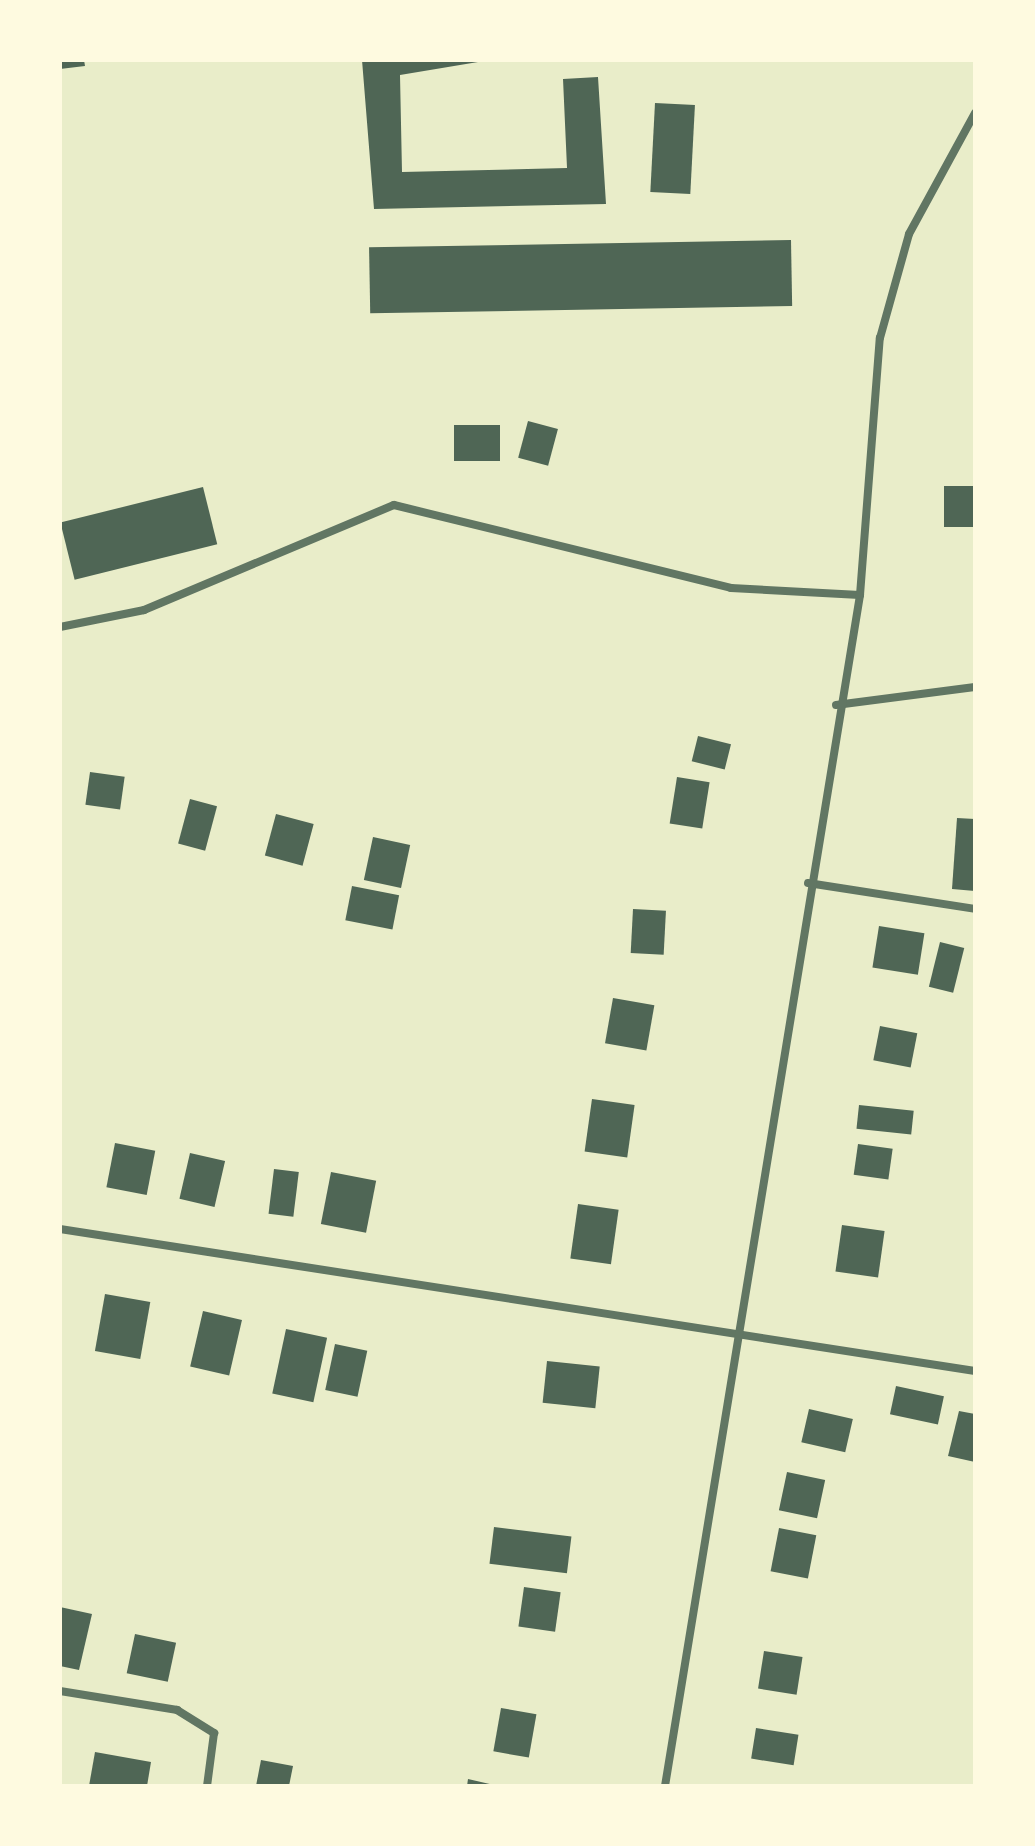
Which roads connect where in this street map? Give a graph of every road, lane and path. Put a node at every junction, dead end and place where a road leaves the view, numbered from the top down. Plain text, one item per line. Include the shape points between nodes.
1 (975, 113) edge
2 (860, 595) junction
3 (60, 627) edge
4 (975, 687) edge
5 (836, 705) junction
6 (808, 883) junction
7 (975, 909) edge
8 (60, 1229) edge
9 (737, 1335) junction
10 (975, 1371) edge
11 (60, 1691) edge
12 (207, 1786) edge
13 (665, 1786) edge

1 - 2 street via 909,234 880,338
2 - 3 street via 731,588 394,505 144,610
2 - 5 street
4 - 5 street
5 - 6 street
6 - 7 street
6 - 9 street
8 - 9 street
9 - 10 street
9 - 13 street
11 - 12 street via 177,1710 214,1733

